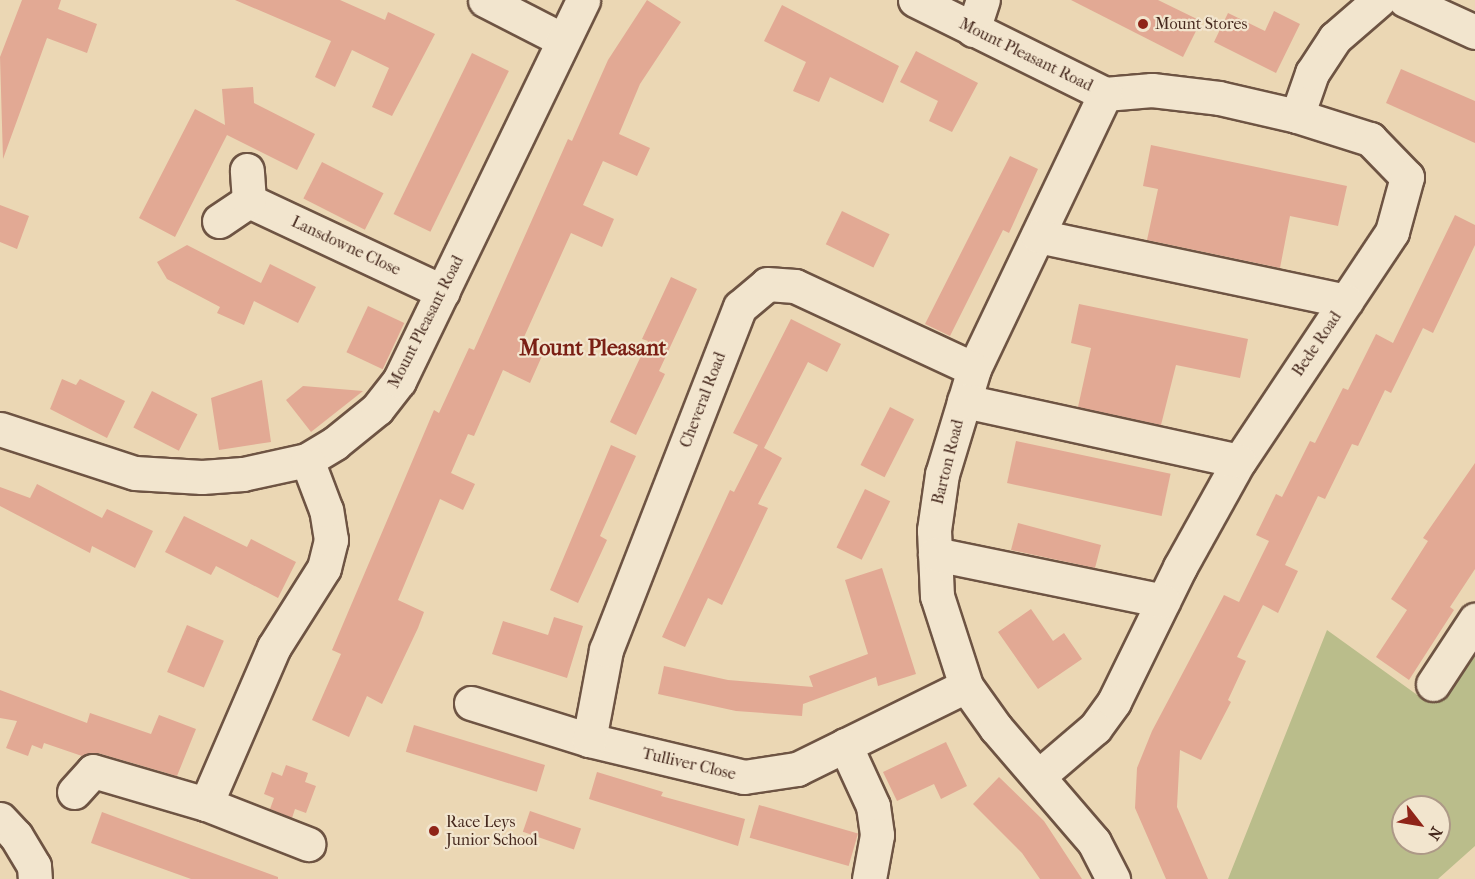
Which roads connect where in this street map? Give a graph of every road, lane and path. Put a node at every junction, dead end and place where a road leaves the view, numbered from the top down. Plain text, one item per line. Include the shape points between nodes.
1 (486, 0) edge
2 (583, 0) edge
3 (915, 0) edge
4 (1379, 0) edge
5 (1404, 0) edge
6 (978, 15) edge
7 (1475, 32) edge
8 (561, 39) junction
9 (1105, 94) junction
10 (1297, 116) junction
11 (219, 221) dead end
12 (1038, 236) junction
13 (443, 292) junction
14 (1346, 301) junction
15 (974, 369) junction
16 (964, 401) junction
17 (0, 429) edge
18 (307, 460) junction
19 (1239, 461) junction
20 (934, 554) junction
21 (1163, 601) junction
22 (1475, 620) edge
23 (1433, 684) dead end
24 (966, 686) junction
25 (471, 703) dead end
26 (589, 740) junction
27 (845, 746) junction
28 (1040, 775) junction
29 (74, 792) dead end
30 (206, 804) junction
31 (0, 819) edge
32 (308, 844) dead end
33 (35, 879) edge
34 (869, 879) edge
35 (1113, 879) edge

1 - 8 street
2 - 8 street, Mount Pleasant Road
3 - 6 street, Mount Pleasant Road
4 - 10 street via 1335,38 1312,73
5 - 7 street
6 - 9 street, Mount Pleasant Road
8 - 13 street, Mount Pleasant Road
9 - 10 street, Bede Road via 1152,90 1219,98
9 - 12 street, Barton Road
10 - 14 street, Bede Road via 1370,139 1407,177 1392,232
11 - 13 street, Lansdowne Close via 248,185
12 - 14 street
12 - 15 street, Barton Road
13 - 18 street, Mount Pleasant Road via 399,381 377,409
14 - 19 street, Bede Road
15 - 16 street, Barton Road
15 - 26 street, Cheveral Road via 795,286 767,284 740,307 606,650
16 - 19 street
16 - 20 street, Barton Road via 942,474
17 - 18 street, Mount Pleasant Road via 135,473 213,476
18 - 30 street via 326,510 331,540 324,567 274,647
19 - 21 street, Bede Road
20 - 21 street
20 - 24 street, Barton Road via 937,596
21 - 28 street, Bede Road via 1114,702 1095,728
22 - 23 street
24 - 27 street, Tulliver Close
24 - 28 street, Barton Road via 996,728
25 - 26 street, Tulliver Close
26 - 27 street, Tulliver Close via 744,777 797,769
27 - 34 street via 873,806 877,835
28 - 35 street, Barton Road via 1094,842
29 - 30 street via 93,771
30 - 32 street
31 - 33 street via 28,856

